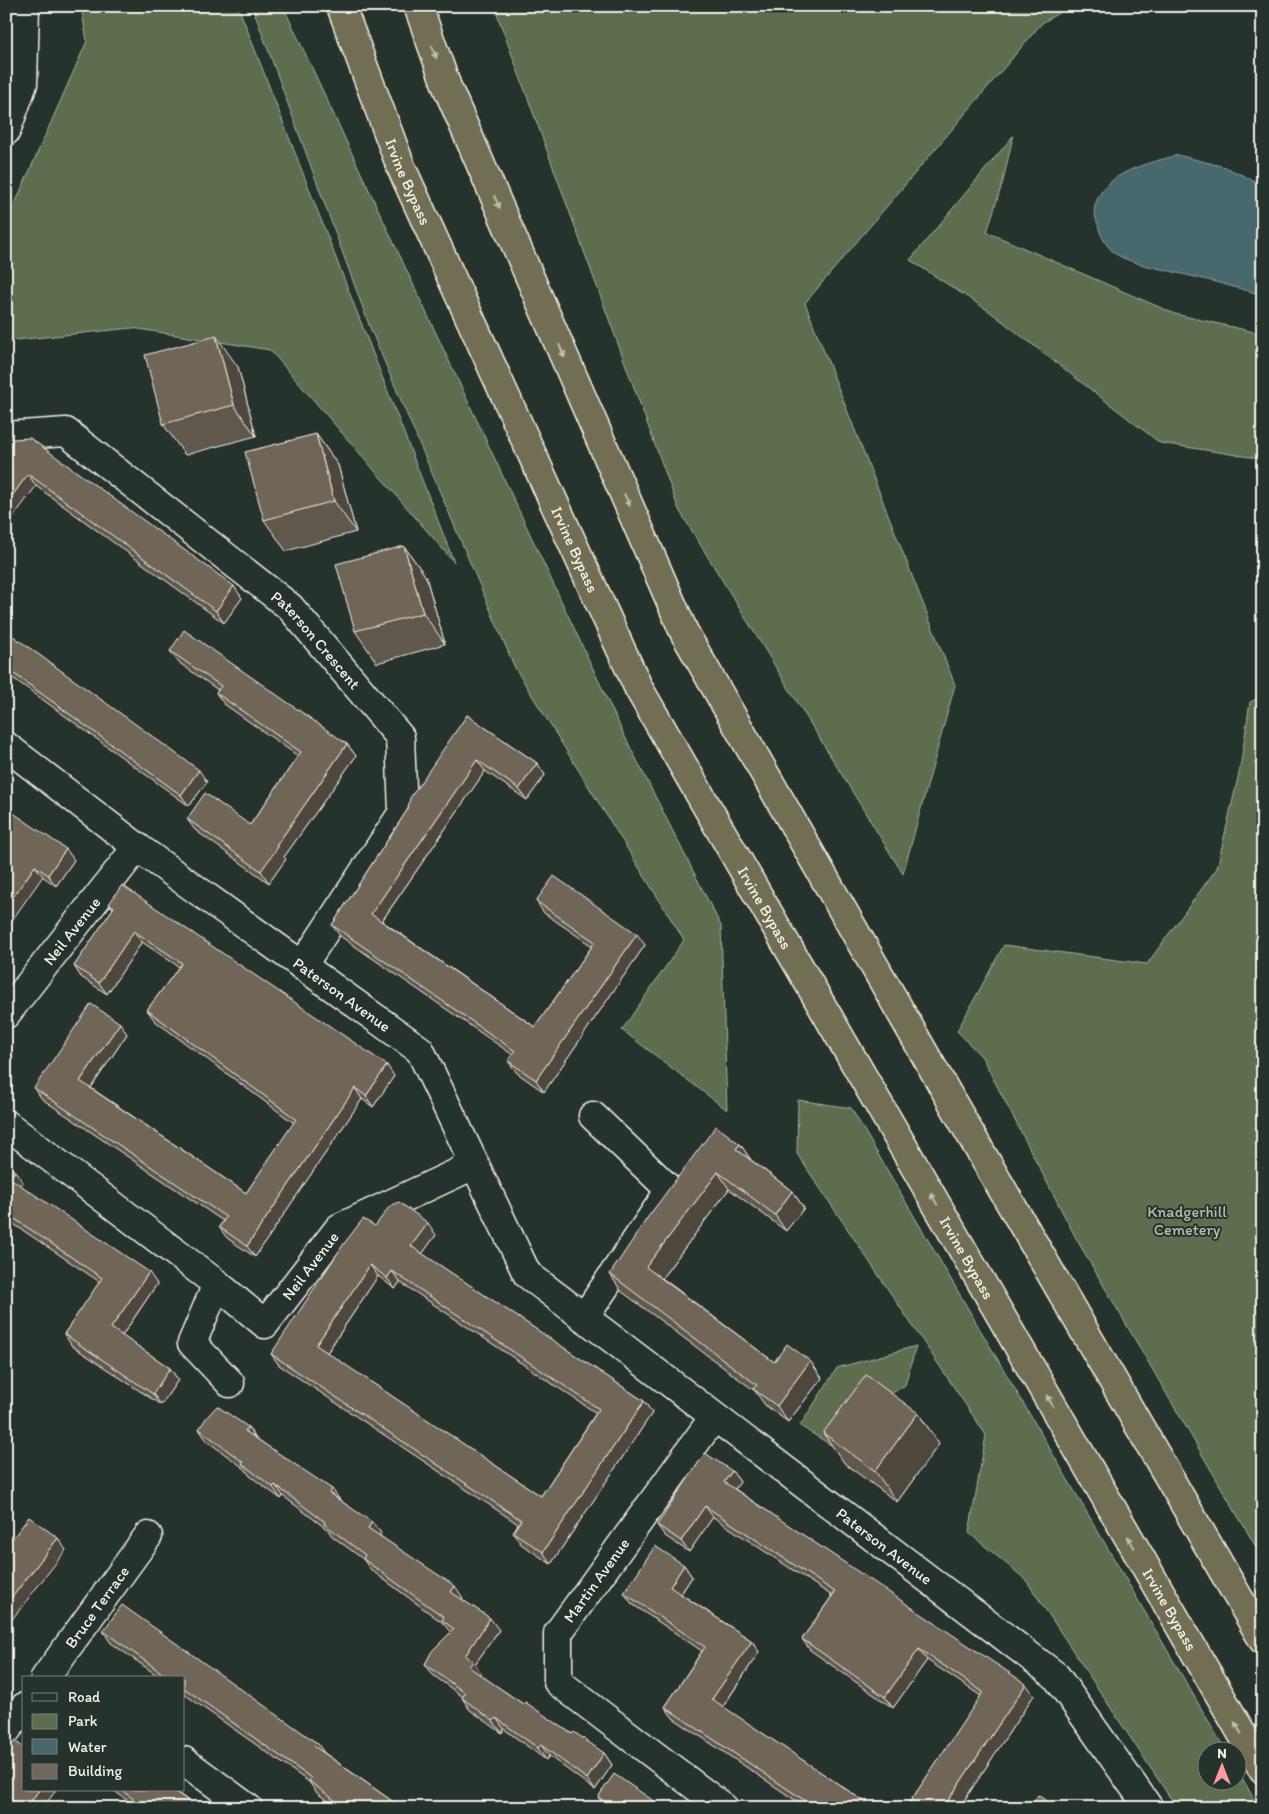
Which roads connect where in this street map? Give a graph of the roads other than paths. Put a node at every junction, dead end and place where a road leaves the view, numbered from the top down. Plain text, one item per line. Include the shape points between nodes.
1 (25, 6) edge
2 (340, 6) edge
3 (418, 6) edge
4 (6, 131) edge
5 (6, 436) edge
6 (6, 746) edge
7 (137, 847) junction
8 (302, 966) junction
9 (6, 1014) edge
10 (592, 1116) dead end
11 (6, 1124) edge
12 (474, 1165) junction
13 (217, 1284) junction
14 (584, 1318) junction
15 (230, 1383) dead end
16 (714, 1417) junction
17 (148, 1536) dead end
18 (1263, 1640) edge
19 (56, 1674) edge
20 (22, 1710) edge
21 (6, 1731) edge
22 (185, 1762) edge
23 (1263, 1770) edge
24 (248, 1808) edge
25 (724, 1808) edge
26 (1149, 1808) edge

1 - 4 street via 23,84
23 -> 2 highway, Irvine Bypass via 639,689 401,167
3 -> 18 highway via 446,87 684,632
5 - 8 street, Paterson Crescent via 66,432 290,607 400,737 402,812
6 - 7 street, Paterson Avenue
7 - 8 street, Paterson Avenue
7 - 9 street, Neil Avenue
8 - 12 street, Paterson Avenue via 420,1050
10 - 14 street via 670,1190
11 - 13 street, Neil Avenue
12 - 13 street, Neil Avenue via 339,1228 265,1324
12 - 14 street, Paterson Avenue via 526,1274
13 - 15 street via 192,1343
14 - 16 street, Paterson Avenue
16 - 25 street, Martin Avenue via 558,1633 558,1682
16 - 26 street, Paterson Avenue via 1056,1676
17 - 19 street, Bruce Terrace
20 - 21 street
22 - 24 street

